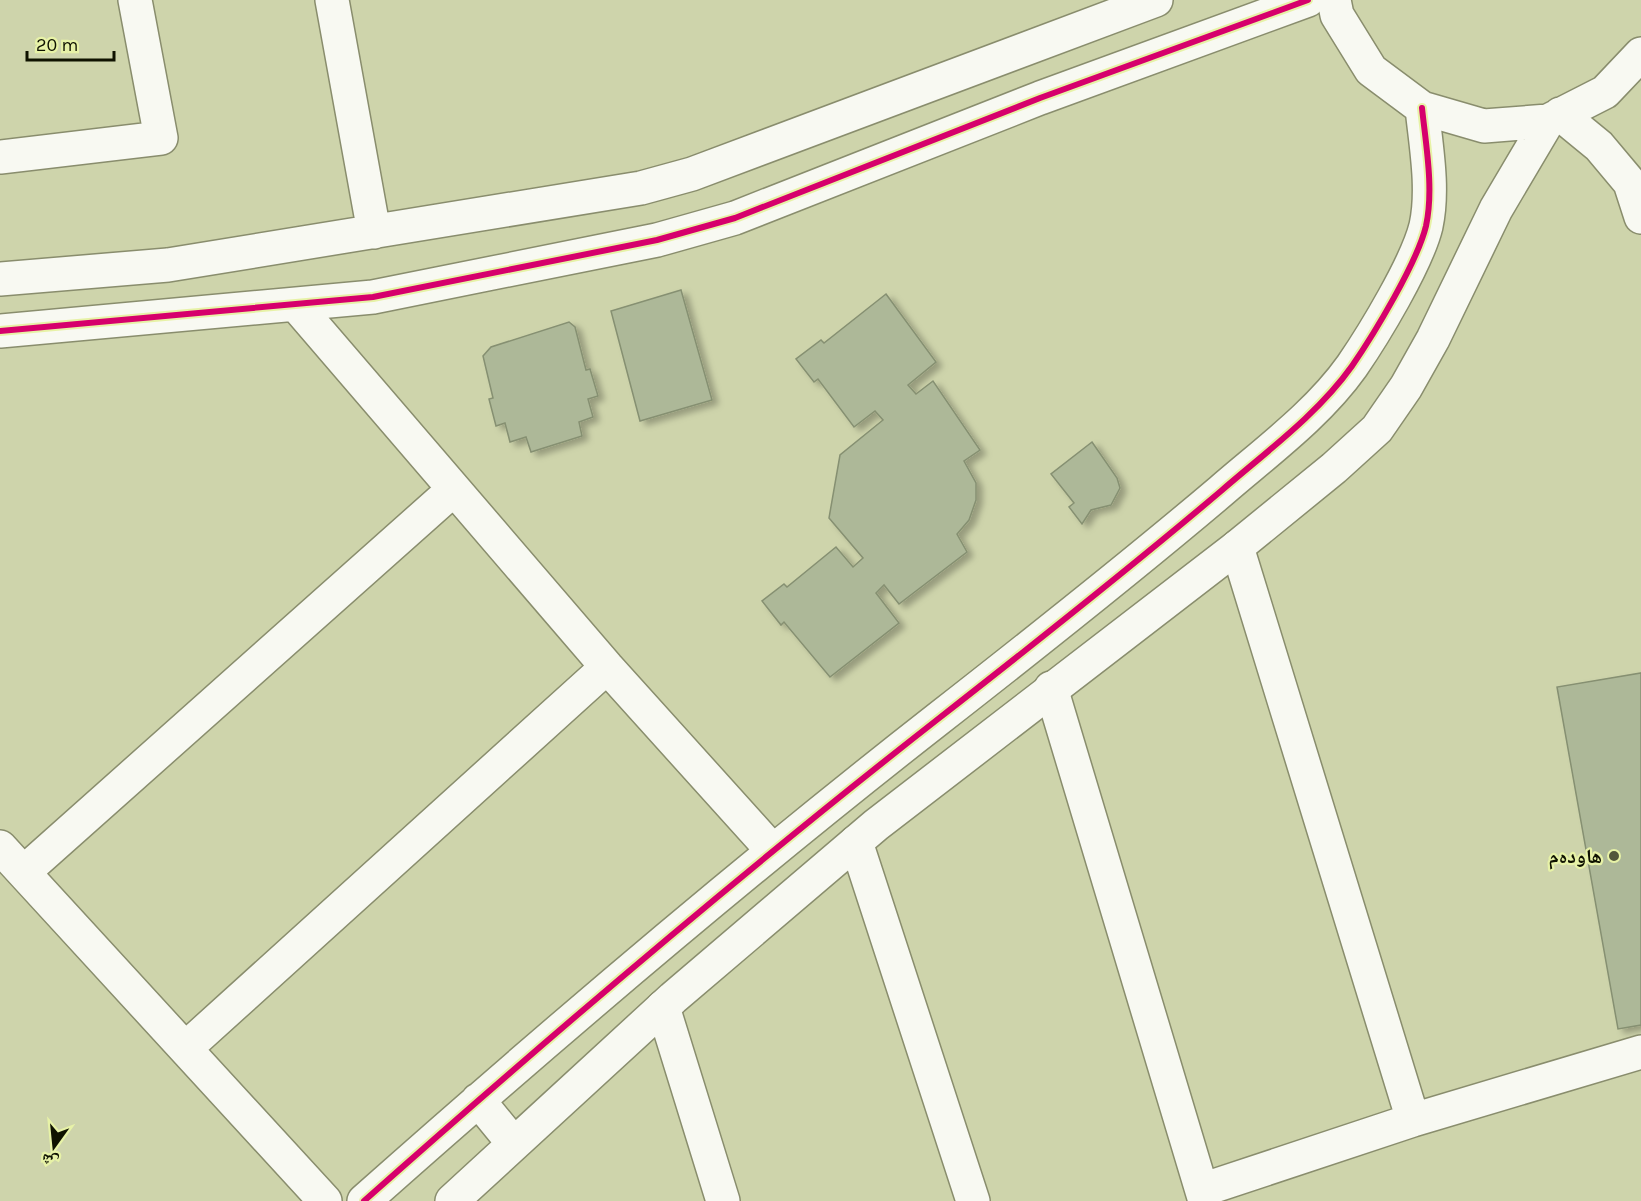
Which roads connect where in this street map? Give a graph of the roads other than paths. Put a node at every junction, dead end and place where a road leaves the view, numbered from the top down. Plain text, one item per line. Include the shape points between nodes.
1 (135, 0) edge
2 (332, 0) edge
3 (1156, 0) edge
4 (1308, 0) edge
5 (1334, 0) edge
6 (1641, 54) edge
7 (1422, 108) junction
8 (1554, 118) junction
9 (0, 156) edge
10 (1641, 217) edge
11 (374, 232) junction
12 (0, 279) edge
13 (296, 305) junction
14 (0, 331) edge
15 (453, 490) junction
16 (1237, 547) junction
17 (607, 667) junction
18 (1051, 688) junction
19 (856, 842) junction
20 (0, 847) edge
21 (772, 850) junction
22 (24, 872) junction
23 (663, 1008) junction
24 (186, 1047) junction
25 (1641, 1052) edge
26 (478, 1100) junction
27 (1413, 1120) junction
28 (514, 1144) junction
29 (1204, 1196) edge
30 (326, 1201) edge
31 (364, 1201) edge
32 (452, 1201) edge
33 (723, 1201) edge
34 (973, 1201) edge

1 - 9 street via 161,138
2 - 11 street
3 - 11 street via 692,174 641,188
4 - 13 street via 1040,98 735,218 657,240 385,295
5 - 7 street via 1337,15 1371,70
6 - 8 street via 1605,92
7 - 8 street via 1484,126
7 - 21 street via 1429,180 1426,226 1384,314 1351,367 1316,408 1112,584
8 - 10 street via 1599,146 1630,183
8 - 16 street via 1496,209 1427,348 1377,429
11 - 12 street via 168,265
13 - 14 street
13 - 15 street
15 - 17 street
15 - 22 street
16 - 18 street
16 - 27 street
17 - 21 street
17 - 24 street
18 - 19 street
18 - 29 street
19 - 23 street
19 - 34 street
20 - 22 street
21 - 26 street
22 - 24 street
23 - 28 street
23 - 33 street
24 - 30 street
25 - 27 street
26 - 28 street
26 - 31 street
27 - 29 street
28 - 32 street

